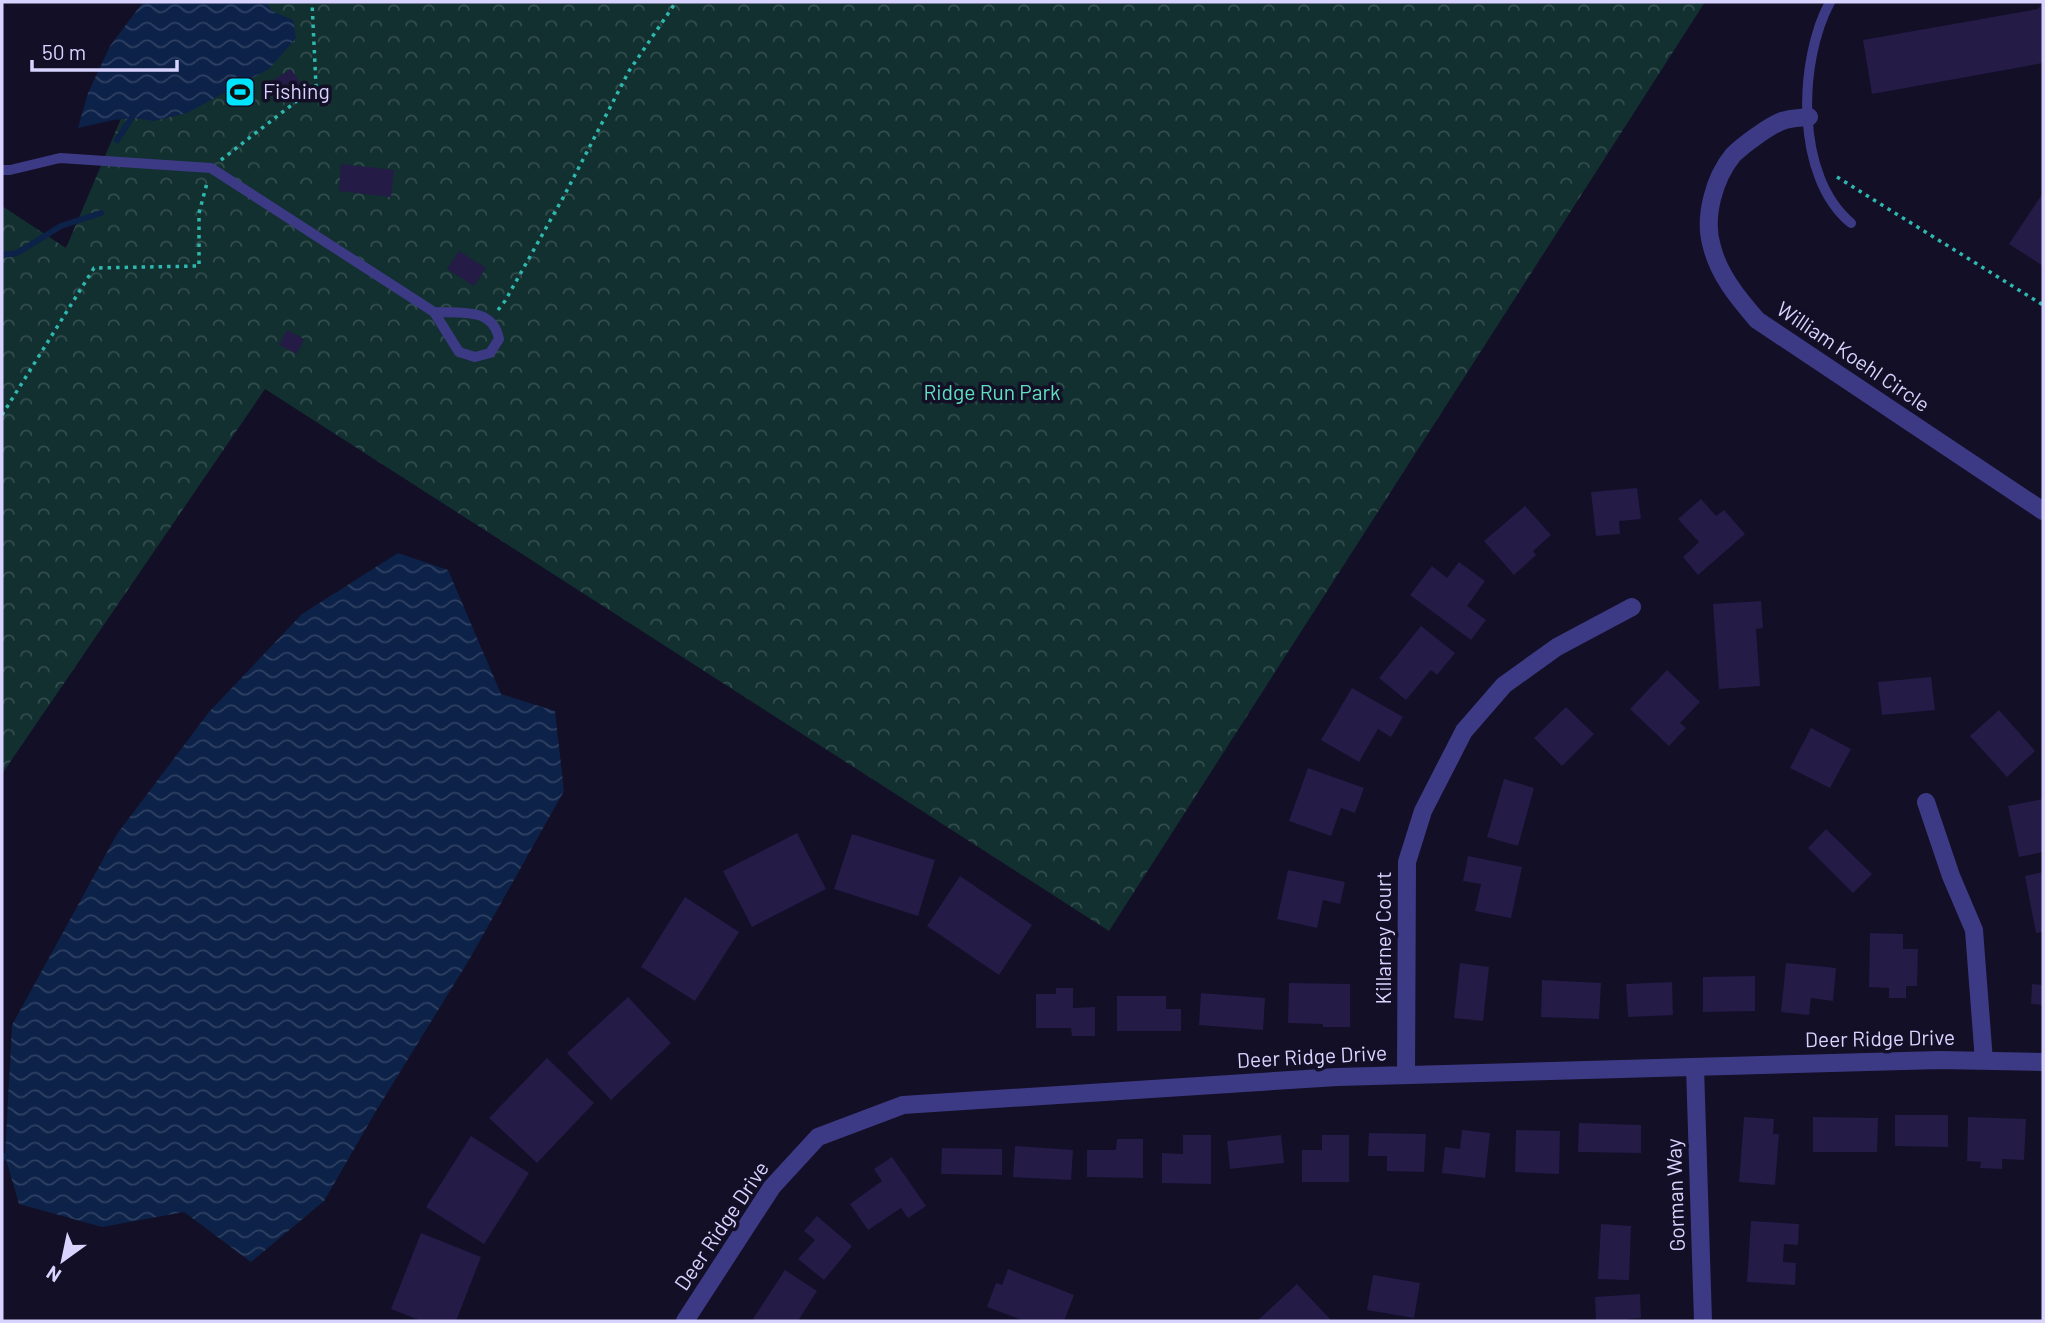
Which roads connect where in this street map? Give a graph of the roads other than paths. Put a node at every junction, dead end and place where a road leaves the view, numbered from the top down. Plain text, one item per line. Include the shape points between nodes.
1 (1830, 2) edge
2 (1809, 117) junction
3 (2, 170) edge
4 (1851, 223) dead end
5 (434, 312) junction
6 (2043, 511) edge
7 (1632, 607) dead end
8 (1926, 802) dead end
9 (1984, 1061) junction
10 (2043, 1062) edge
11 (1695, 1067) junction
12 (1406, 1075) junction
13 (685, 1321) edge
14 (1703, 1321) edge

1 - 2 lane via 1816,34 1809,70
2 - 4 lane via 1816,174 1840,214
2 - 6 street, William Koehl Circle via 1783,121 1755,138 1734,155 1717,182 1709,213 1711,245 1720,268 1757,320
3 - 5 lane via 60,158 211,168
5 - 5 lane via 459,352 475,357 490,353 499,339 489,320 474,314
7 - 12 street, Killarney Court via 1557,647 1504,685 1464,731 1423,811 1407,862
8 - 9 street via 1974,930
9 - 10 street, Deer Ridge Drive
9 - 11 street, Deer Ridge Drive
11 - 12 street, Deer Ridge Drive
11 - 14 street, Gorman Way
12 - 13 street, Deer Ridge Drive via 903,1105 818,1137 772,1187

